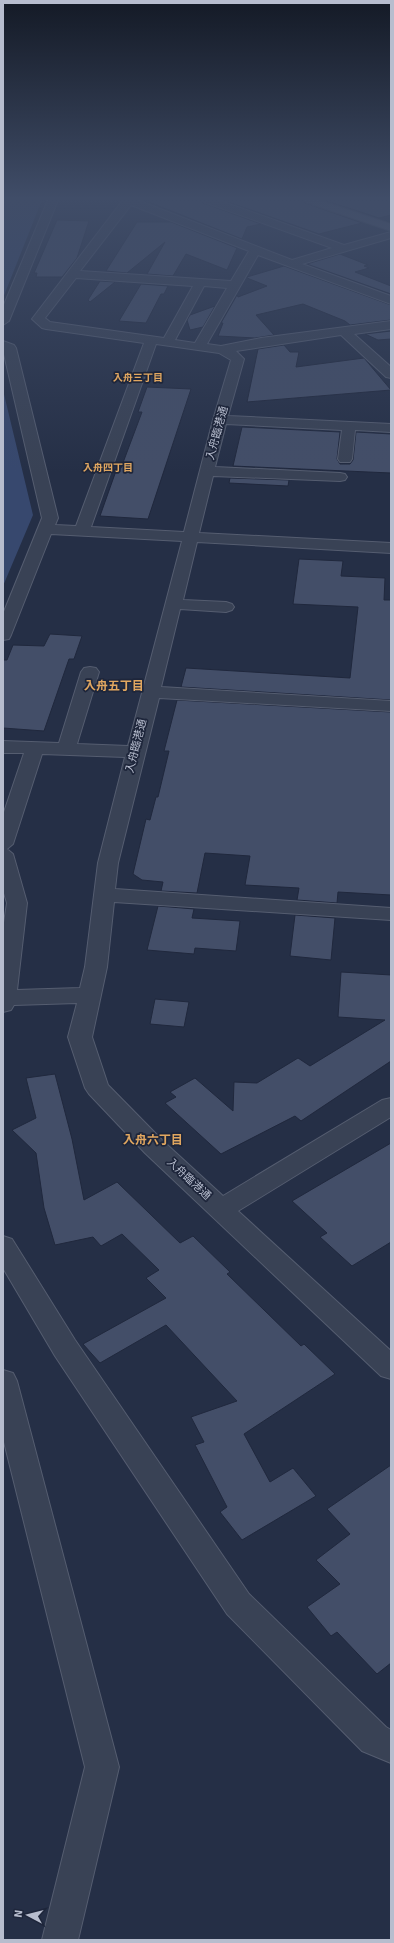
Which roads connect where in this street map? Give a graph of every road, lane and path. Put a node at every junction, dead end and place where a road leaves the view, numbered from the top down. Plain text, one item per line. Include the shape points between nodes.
1 (16, 291) edge
2 (61, 291) edge
3 (195, 291) edge
4 (231, 291) edge
5 (366, 291) edge
6 (391, 300) edge
7 (3, 321) edge
8 (391, 326) edge
9 (344, 331) junction
10 (160, 341) junction
11 (3, 345) edge
12 (199, 347) junction
13 (221, 350) junction
14 (391, 374) edge
15 (220, 420) junction
16 (349, 426) junction
17 (391, 428) edge
18 (345, 458) dead end
19 (207, 471) junction
20 (340, 477) dead end
21 (46, 529) junction
22 (82, 531) junction
23 (190, 538) junction
24 (391, 548) edge
25 (173, 604) junction
26 (226, 607) dead end
27 (3, 635) edge
28 (90, 672) dead end
29 (150, 692) junction
30 (391, 706) edge
31 (3, 747) edge
32 (35, 748) junction
33 (66, 749) junction
34 (135, 752) junction
35 (3, 844) edge
36 (3, 854) edge
37 (104, 895) junction
38 (391, 914) edge
39 (89, 995) junction
40 (4, 1001) edge
41 (391, 1106) edge
42 (220, 1209) junction
43 (3, 1246) edge
44 (391, 1368) edge
45 (3, 1380) edge
46 (391, 1747) edge
47 (60, 1940) edge

1 - 7 street
2 - 10 street, 入舟臨港通 via 38,319 46,325
3 - 10 street
4 - 12 street
5 - 6 street
8 - 9 street
9 - 13 street
9 - 14 street
10 - 12 street, 入舟臨港通
10 - 22 street
11 - 21 street via 10,348 50,518
12 - 13 street, 入舟臨港通
13 - 15 street, 入舟臨港通 via 233,354 238,359
15 - 16 street
15 - 19 street, 入舟臨港通
16 - 17 street
16 - 18 street
19 - 20 street
19 - 23 street, 入舟臨港通
21 - 22 street
21 - 27 street
22 - 23 street
23 - 24 street
23 - 25 street, 入舟臨港通
25 - 26 street
25 - 29 street, 入舟臨港通
28 - 33 street
29 - 30 street
29 - 34 street, 入舟臨港通
31 - 32 street
32 - 33 street
32 - 35 street
33 - 34 street
34 - 37 street, 入舟臨港通 via 108,862
36 - 40 street via 17,903
37 - 38 street
37 - 39 street, 入舟臨港通 via 96,967
39 - 40 street
39 - 42 street, 入舟臨港通 via 80,1037 97,1088 154,1147
41 - 42 street
42 - 44 street, 入舟臨港通
43 - 46 street via 65,1348 238,1604 374,1739
45 - 47 street via 102,1767

